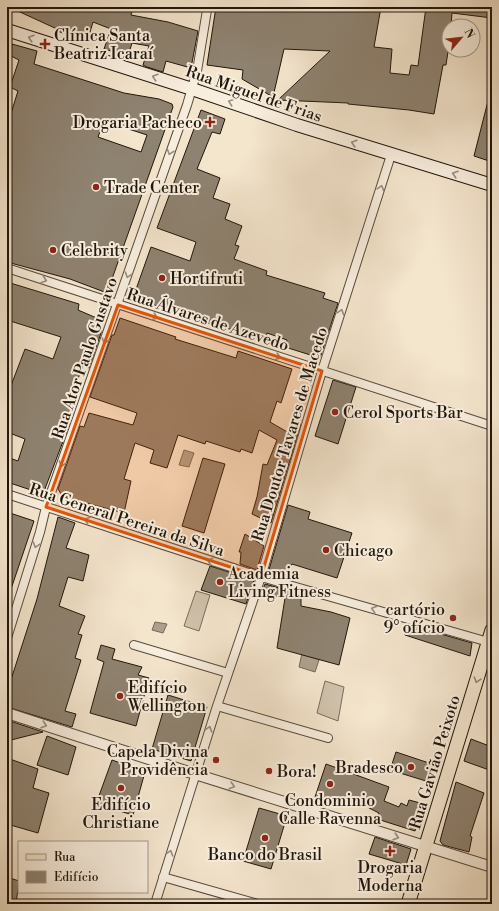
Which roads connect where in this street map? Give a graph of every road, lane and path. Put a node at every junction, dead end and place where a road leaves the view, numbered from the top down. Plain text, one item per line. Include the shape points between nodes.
1 (207, 10) dead end
2 (7, 30) edge
3 (192, 89) junction
4 (392, 155) junction
5 (492, 185) edge
6 (7, 268) edge
7 (118, 305) junction
8 (322, 371) junction
9 (492, 426) edge
10 (7, 494) edge
11 (46, 507) junction
12 (261, 577) junction
13 (7, 638) edge
14 (491, 638) edge
15 (134, 645) dead end
16 (228, 673) junction
17 (217, 706) junction
18 (7, 712) edge
19 (328, 738) dead end
20 (194, 774) junction
21 (427, 847) junction
22 (492, 868) edge
23 (162, 877) junction
24 (155, 904) edge
25 (258, 904) edge
26 (408, 904) edge

1 - 3 street, Rua Ator Paulo Gustavo
3 -> 2 main road, Rua Miguel de Frias
4 -> 3 main road, Rua Miguel de Frias
3 -> 7 street, Rua Ator Paulo Gustavo
5 -> 4 main road, Rua Miguel de Frias
8 -> 4 street, Rua Doutor Tavares de Macedo
6 -> 7 street, Rua Álvares de Azevedo
7 -> 8 street, Rua Álvares de Azevedo
7 -> 11 street, Rua Ator Paulo Gustavo
8 - 9 street, Rua Álvares de Azevedo
8 - 12 street, Rua Doutor Tavares de Macedo
10 - 11 street, Rua General Pereira da Silva
12 -> 11 street, Rua General Pereira da Silva
11 -> 13 street, Rua Ator Paulo Gustavo
14 -> 12 street, Rua General Pereira da Silva
12 - 16 street, Rua Doutor Tavares de Macedo
14 -> 21 main road, Rua Gavião Peixoto
15 - 16 street
16 - 17 street, Rua Doutor Tavares de Macedo
17 - 19 street
20 -> 17 street, Rua Doutor Tavares de Macedo
18 -> 20 street
20 -> 21 street
23 -> 20 street, Rua Doutor Tavares de Macedo
21 - 22 street
21 - 26 main road, Rua Gavião Peixoto
23 - 24 street, Rua Doutor Tavares de Macedo
23 - 25 street

